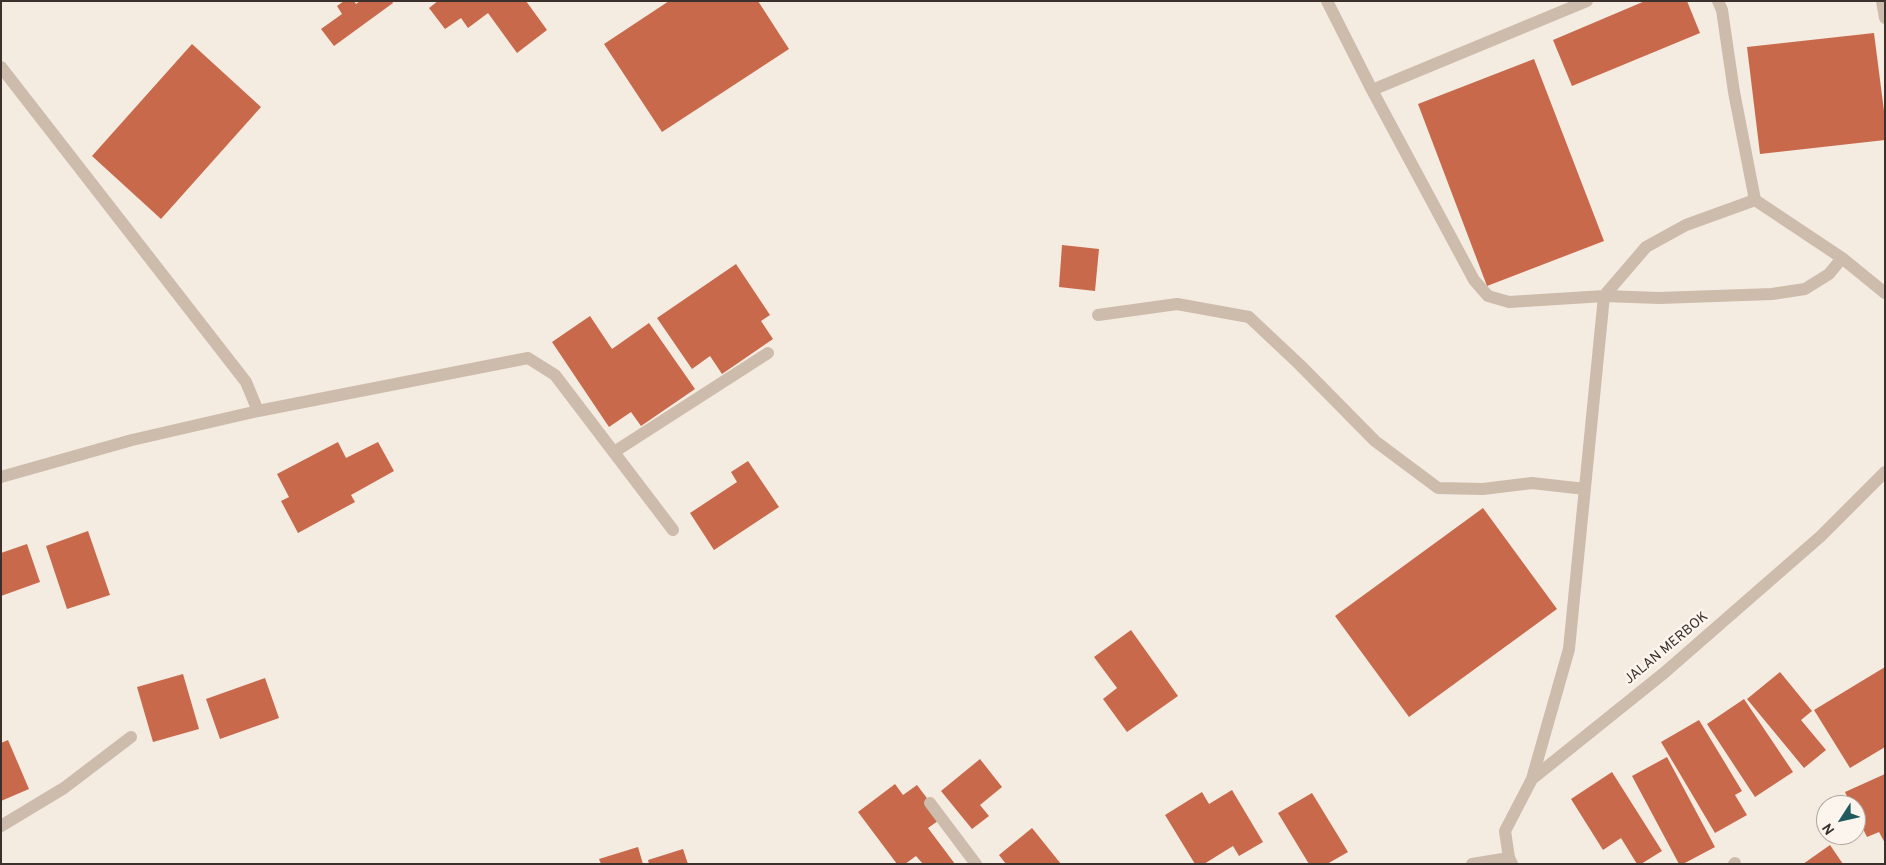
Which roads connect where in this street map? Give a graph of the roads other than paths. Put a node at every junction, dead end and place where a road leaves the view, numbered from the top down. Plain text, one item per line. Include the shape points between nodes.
1 (1327, 1) edge
2 (1587, 1) edge
3 (1718, 1) edge
4 (1882, 1) edge
5 (1885, 18) edge
6 (1, 67) edge
7 (1372, 90) junction
8 (1755, 200) junction
9 (1842, 258) junction
10 (1885, 293) edge
11 (1604, 296) junction
12 (1098, 315) dead end
13 (768, 354) dead end
14 (258, 411) junction
15 (614, 452) junction
16 (1885, 472) edge
17 (1, 477) edge
18 (1586, 489) junction
19 (674, 530) dead end
20 (131, 737) dead end
21 (1532, 779) junction
22 (930, 803) dead end
23 (1, 826) edge
24 (1510, 861) edge
25 (976, 864) edge
26 (1472, 864) edge

1 - 7 street
2 - 7 street
3 - 8 street
4 - 5 street
6 - 14 street via 246,382
7 - 11 street via 1474,280 1488,296 1509,302
8 - 9 street
8 - 11 street via 1686,225 1646,247
9 - 10 street
9 - 11 street via 1829,274 1797,291 1659,298
11 - 18 street
12 - 18 street via 1178,304 1248,317 1375,441 1438,488 1483,489 1532,482
13 - 15 street
14 - 15 street via 528,358 555,375
14 - 17 street via 132,440
15 - 19 street
16 - 21 street, JALAN MERBOK via 1821,536 1664,673
18 - 21 street via 1569,649
20 - 23 street via 64,788
21 - 24 street, JALAN MERBOK via 1504,831
22 - 25 street
24 - 26 street

